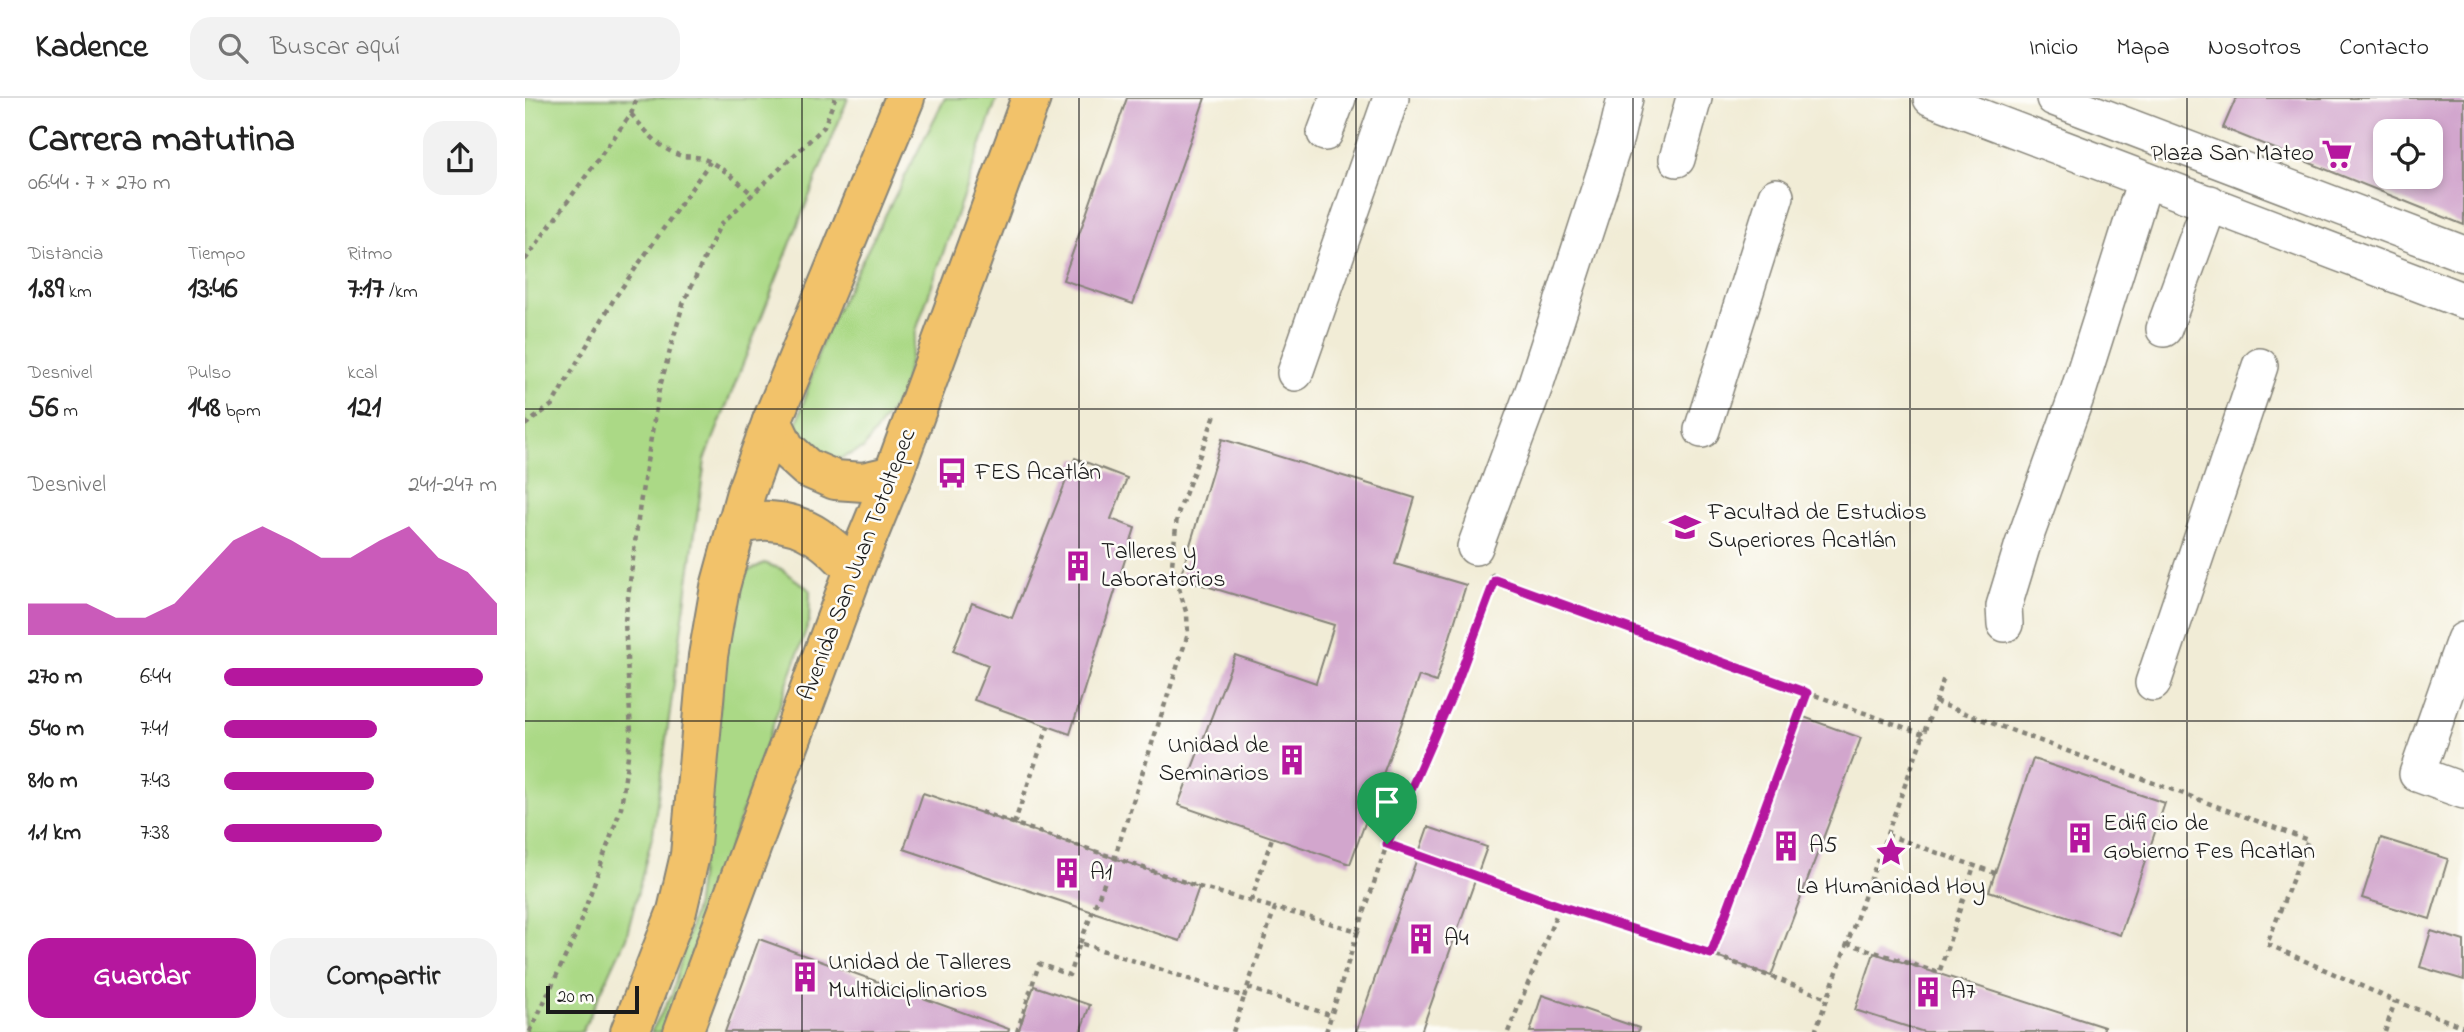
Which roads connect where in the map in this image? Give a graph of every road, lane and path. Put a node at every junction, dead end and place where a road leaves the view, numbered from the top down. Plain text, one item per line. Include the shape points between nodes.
1 (637, 98) edge
2 (835, 98) edge
3 (905, 98) edge
4 (1031, 98) edge
5 (1338, 98) edge
6 (1391, 98) edge
7 (1625, 98) edge
8 (1694, 98) edge
9 (1931, 98) edge
10 (2054, 98) edge
11 (631, 114) junction
12 (1325, 133) dead end
13 (1677, 159) dead end
14 (710, 162) junction
15 (2145, 180) junction
16 (753, 195) junction
17 (1776, 196) dead end
18 (2210, 203) junction
19 (2464, 254) edge
20 (525, 260) edge
21 (2464, 301) edge
22 (2164, 329) dead end
23 (2260, 366) dead end
24 (1295, 373) dead end
25 (1216, 412) dead end
26 (772, 421) junction
27 (525, 425) edge
28 (1702, 430) dead end
29 (893, 475) junction
30 (736, 524) junction
31 (1475, 547) joint
32 (854, 570) junction
33 (1495, 580) junction
34 (2005, 624) dead end
35 (2464, 640) edge
36 (1945, 676) dead end
37 (2153, 683) dead end
38 (1807, 693) junction
39 (1935, 702) junction
40 (1048, 727) dead end
41 (1923, 734) junction
42 (2464, 791) edge
43 (981, 812) dead end
44 (1014, 824) junction
45 (1887, 835) junction
46 (1272, 838) dead end
47 (1387, 844) junction
48 (1114, 859) junction
49 (1974, 866) junction
50 (1995, 873) dead end
51 (1251, 901) junction
52 (1560, 906) junction
53 (1275, 908) junction
54 (1358, 931) junction
55 (1080, 943) junction
56 (1847, 943) junction
57 (1711, 954) junction
58 (1248, 988) junction
59 (1244, 997) junction
60 (1827, 998) junction
61 (2395, 1001) junction
62 (1330, 1015) junction
63 (2464, 1027) edge
64 (530, 1032) edge
65 (630, 1032) edge
66 (683, 1032) edge
67 (1017, 1032) edge
68 (1233, 1032) edge
69 (1326, 1032) edge
70 (1508, 1032) edge
71 (1815, 1032) edge
72 (2385, 1032) edge

1 - 11 path
2 - 16 path via 824,127
3 - 26 main road
4 - 29 main road, Avenida San Juan Totoltepec
5 - 12 lane
6 - 24 lane
7 - 31 lane via 1536,383
8 - 13 lane
9 - 15 lane
10 - 19 lane
11 - 14 path via 656,142 680,155
11 - 20 path
14 - 16 path
14 - 27 path via 614,299 552,405
15 - 18 lane
15 - 34 lane via 2007,594
16 - 64 path via 720,225 683,304 659,390 625,621 631,733 621,808 576,934
17 - 28 lane
18 - 21 lane
18 - 22 lane
23 - 37 lane
25 - 48 path via 1177,516 1172,565 1188,634
26 - 29 main road via 785,448 807,468 835,480 864,482
26 - 30 main road
29 - 32 main road, Avenida San Juan Totoltepec
30 - 32 main road via 770,521 803,528 832,545
30 - 65 main road via 709,656 690,856 677,911
31 - 33 path
32 - 66 main road, Avenida San Juan Totoltepec
33 - 38 path
33 - 47 path via 1453,693
35 - 42 lane via 2417,774
36 - 39 path
38 - 41 path
38 - 57 path
39 - 41 path
39 - 61 path via 2308,840 2267,944
40 - 44 path
41 - 45 path
43 - 44 path
44 - 48 path
45 - 49 path
45 - 56 path
46 - 51 path
47 - 52 path
47 - 54 path
48 - 51 path
48 - 55 path
49 - 50 path
49 - 56 path via 1939,973
51 - 53 path
52 - 57 path
52 - 70 path
53 - 54 path
53 - 58 path
54 - 62 path
55 - 59 path
55 - 67 path via 1069,975 1039,964
56 - 60 path
57 - 60 path
58 - 59 path
58 - 62 path
59 - 68 path
60 - 71 path
61 - 63 path
61 - 72 path
62 - 69 path

